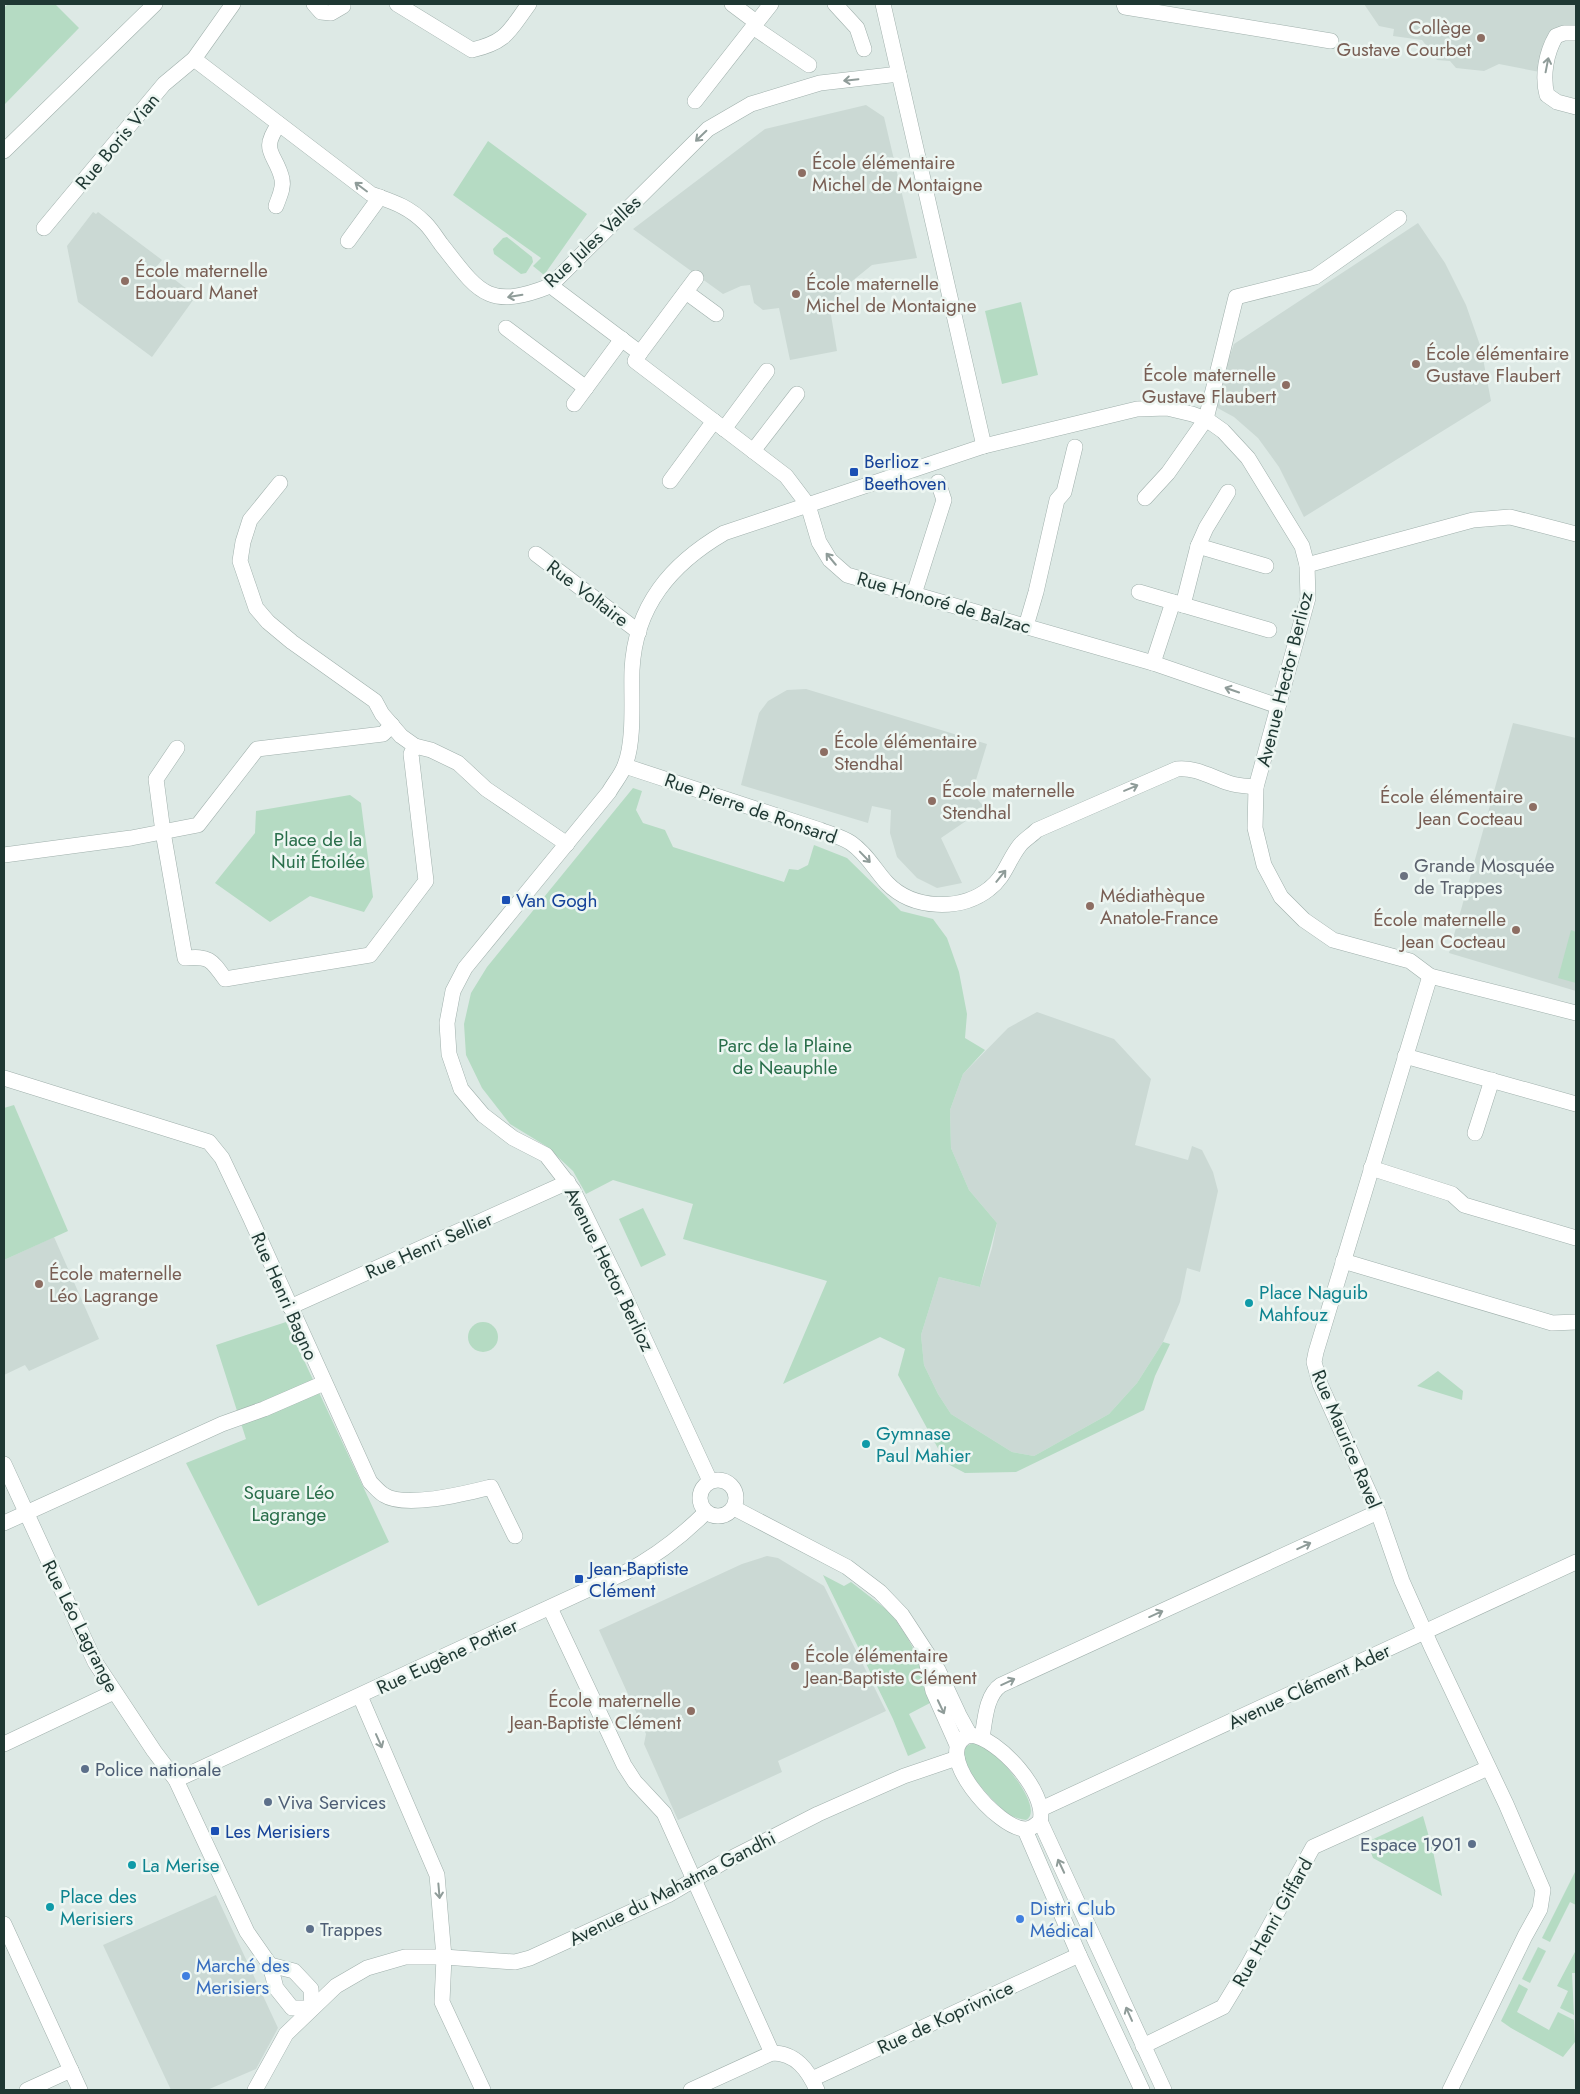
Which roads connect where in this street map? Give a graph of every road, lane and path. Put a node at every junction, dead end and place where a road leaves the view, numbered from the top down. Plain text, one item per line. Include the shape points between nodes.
1 (155, 4) edge
2 (233, 4) edge
3 (314, 4) edge
4 (345, 4) edge
5 (397, 4) edge
6 (529, 4) edge
7 (732, 4) edge
8 (771, 4) edge
9 (835, 4) edge
10 (883, 4) edge
11 (1124, 4) edge
12 (755, 24) junction
13 (1576, 34) edge
14 (1331, 41) dead end
15 (864, 49) dead end
16 (194, 58) junction
17 (809, 66) dead end
18 (900, 74) junction
19 (695, 100) dead end
20 (1576, 107) edge
21 (276, 121) junction
22 (4, 151) edge
23 (380, 197) junction
24 (276, 206) dead end
25 (1399, 218) dead end
26 (44, 228) dead end
27 (348, 241) dead end
28 (696, 278) dead end
29 (555, 290) dead end
30 (686, 292) junction
31 (716, 314) dead end
32 (506, 328) dead end
33 (622, 340) junction
34 (640, 353) junction
35 (767, 371) dead end
36 (586, 388) junction
37 (797, 394) dead end
38 (574, 404) dead end
39 (1206, 420) junction
40 (719, 425) junction
41 (984, 446) junction
42 (1075, 447) dead end
43 (753, 451) junction
44 (670, 481) dead end
45 (938, 482) dead end
46 (280, 483) dead end
47 (1228, 492) dead end
48 (1145, 498) dead end
49 (808, 505) junction
50 (1576, 534) edge
51 (1198, 546) junction
52 (536, 554) dead end
53 (1307, 565) junction
54 (1266, 566) dead end
55 (1139, 592) dead end
56 (914, 594) junction
57 (1178, 604) junction
58 (1026, 626) junction
59 (1269, 630) dead end
60 (639, 632) junction
61 (1153, 663) junction
62 (1278, 706) junction
63 (392, 725) junction
64 (415, 746) junction
65 (177, 748) dead end
66 (625, 766) junction
67 (1256, 788) junction
68 (163, 832) junction
69 (567, 844) junction
70 (4, 856) edge
71 (1430, 976) junction
72 (1576, 1013) edge
73 (1405, 1056) junction
74 (4, 1078) edge
75 (1492, 1080) junction
76 (1576, 1104) edge
77 (1475, 1133) dead end
78 (1371, 1168) junction
79 (568, 1182) junction
80 (1576, 1238) edge
81 (1343, 1261) junction
82 (290, 1307) junction
83 (1576, 1321) edge
84 (324, 1383) junction
85 (4, 1464) edge
86 (710, 1481) junction
87 (734, 1508) junction
88 (706, 1512) junction
89 (1378, 1512) junction
90 (25, 1513) junction
91 (4, 1523) edge
92 (515, 1536) dead end
93 (1576, 1562) edge
94 (550, 1608) junction
95 (1425, 1632) junction
96 (922, 1644) junction
97 (114, 1692) junction
98 (360, 1696) junction
99 (976, 1736) junction
100 (4, 1744) edge
101 (957, 1751) junction
102 (1488, 1768) junction
103 (176, 1780) junction
104 (1040, 1815) junction
105 (1025, 1830) junction
106 (693, 1880) junction
107 (4, 1924) edge
108 (1079, 1955) junction
109 (444, 1957) junction
110 (270, 1965) junction
111 (312, 2008) junction
112 (1143, 2046) junction
113 (772, 2053) junction
114 (71, 2070) junction
115 (814, 2085) edge
116 (27, 2090) edge
117 (80, 2090) edge
118 (255, 2090) edge
119 (482, 2090) edge
120 (691, 2090) edge
121 (1142, 2090) edge
122 (1164, 2090) edge
123 (1450, 2090) edge

1 - 22 street
2 - 16 street
3 - 4 street via 321,12 332,13
5 - 6 street via 472,50 491,46 505,37
7 - 12 street
8 - 12 street
9 - 15 street via 857,28
10 - 18 street
11 - 14 street via 1125,7
12 - 17 street
12 - 19 street
20 -> 13 street via 1557,102 1547,95 1544,83 1550,46 1556,36
16 - 21 street, Rue Jules Vallès
16 - 26 street, Rue Boris Vian via 164,84
18 -> 23 street, Rue Jules Vallès via 820,83 752,104 708,129 550,286 529,294 507,298 488,294 473,285 426,223 404,205
18 - 41 street
23 -> 21 street, Rue Jules Vallès
21 - 24 street via 270,136 270,153 282,179
23 - 27 street
25 - 39 street via 1315,278 1236,297
28 - 30 street
29 - 33 street
30 - 31 street
30 - 34 street
32 - 36 street
33 - 34 street
33 - 36 street
34 - 40 street via 635,361
35 - 40 street
36 - 38 street
37 - 43 street
39 - 41 street, Avenue Hector Berlioz via 1167,408 1137,409
39 - 48 street via 1168,473
39 - 53 street, Avenue Hector Berlioz via 1223,431 1248,458 1302,546
40 - 43 street
40 - 44 street
41 - 49 street, Avenue Hector Berlioz
42 - 58 street via 1064,492 1057,500
43 - 49 street via 786,476
45 - 56 street via 944,500
46 - 63 street via 250,520 243,542 240,561 256,608 292,642 375,701
47 - 51 street
56 -> 49 street, Rue Honoré de Balzac via 847,575 830,560 819,542
49 - 60 street, Avenue Hector Berlioz via 724,533 703,545 663,582 644,615
50 - 53 street via 1510,517 1473,520
51 - 54 street
51 - 57 street
52 - 60 street, Rue Voltaire
53 - 62 street, Avenue Hector Berlioz via 1308,598
55 - 57 street
56 - 58 street, Rue Honoré de Balzac
57 - 59 street
57 - 61 street
58 - 61 street, Rue Honoré de Balzac
60 - 66 street, Avenue Hector Berlioz via 632,666 630,745
62 -> 61 street, Rue Honoré de Balzac
62 - 67 street, Avenue Hector Berlioz
63 - 64 street
63 - 68 street via 384,734 257,749 198,825
64 - 68 street via 412,754 426,881 370,955 225,978 214,963 202,956 185,958
64 - 69 street via 458,763 486,789
65 - 68 street via 156,779
66 -> 67 street, Rue Pierre de Ronsard via 820,830 850,843 862,852 888,884 902,894 935,905 978,897 991,888 1020,845 1037,830 1177,769 1191,768 1232,784
66 - 69 street, Avenue Hector Berlioz via 609,792
67 - 71 street, Avenue Hector Berlioz via 1254,828 1264,865 1281,897 1304,920 1333,940 1410,961
68 - 70 street
69 - 79 street, Avenue Hector Berlioz via 465,968 453,991 446,1024 449,1054 461,1089 483,1115 513,1138 546,1155
71 - 72 street, Avenue Hector Berlioz
71 - 73 street, Rue Maurice Ravel
73 - 75 street
73 - 78 street, Rue Maurice Ravel
74 - 82 street, Rue Henri Bagno via 209,1142 222,1158
75 - 76 street
75 - 77 street
78 - 80 street via 1452,1194 1464,1205
78 - 81 street, Rue Maurice Ravel
79 - 82 street, Rue Henri Sellier
79 - 86 street, Avenue Hector Berlioz
81 - 83 street via 1552,1323
81 - 89 street, Rue Maurice Ravel via 1316,1352 1315,1367
82 - 84 street, Rue Henri Bagno
84 - 90 street via 222,1424
84 - 92 street, Rue Henri Bagno via 370,1482 386,1496 403,1500 448,1497 491,1487
85 - 90 street, Rue Léo Lagrange
86 - 87 street via 722,1480 732,1486 736,1497
86 - 88 street via 700,1495
87 - 88 street via 717,1516
87 - 96 street via 847,1567 886,1598
88 - 94 street, Rue Eugène Pottier via 686,1532 646,1561
89 - 95 street, Rue Maurice Ravel via 1402,1581
99 -> 89 street via 993,1690 1001,1685
90 - 91 street
90 - 97 street, Rue Léo Lagrange via 95,1662
93 - 95 street, Avenue Clément Ader
94 - 98 street, Rue Eugène Pottier
94 - 106 street via 624,1765 664,1813
95 - 102 street, Rue Maurice Ravel
95 - 104 street, Avenue Clément Ader
96 - 99 street via 959,1715
96 -> 101 street via 933,1691
97 - 100 street
97 - 103 street, Rue Léo Lagrange
98 - 103 street, Rue Eugène Pottier
98 -> 109 street via 438,1876
99 - 101 street, Avenue du Mahatma Gandhi via 963,1737
99 - 104 street via 1000,1750 1017,1766 1030,1784
101 - 105 street via 964,1777 982,1802
101 - 106 street, Avenue du Mahatma Gandhi via 818,1814
102 - 112 street, Rue Henri Giffard via 1313,1847 1223,2007
102 - 123 street, Rue Maurice Ravel via 1543,1890 1540,1909
103 - 110 street, Rue Léo Lagrange via 248,1932
104 - 105 street, Avenue Clément Ader via 1034,1828
112 -> 104 street
105 - 108 street
106 - 109 street, Avenue du Mahatma Gandhi via 668,1895 521,1961
106 - 113 street
107 - 114 street
108 - 115 street, Rue de Koprivnice
108 - 121 street
109 - 111 street, Avenue du Mahatma Gandhi via 405,1957 367,1968 336,1986
109 - 119 street via 442,2002
110 - 111 street via 294,1971 311,1989
110 - 111 street, Rue Léo Lagrange via 276,1988 292,2008
111 - 118 street, Avenue du Mahatma Gandhi via 286,2034
112 - 122 street
113 - 115 street via 797,2060 806,2068
113 - 120 street
114 - 116 street
114 - 117 street

